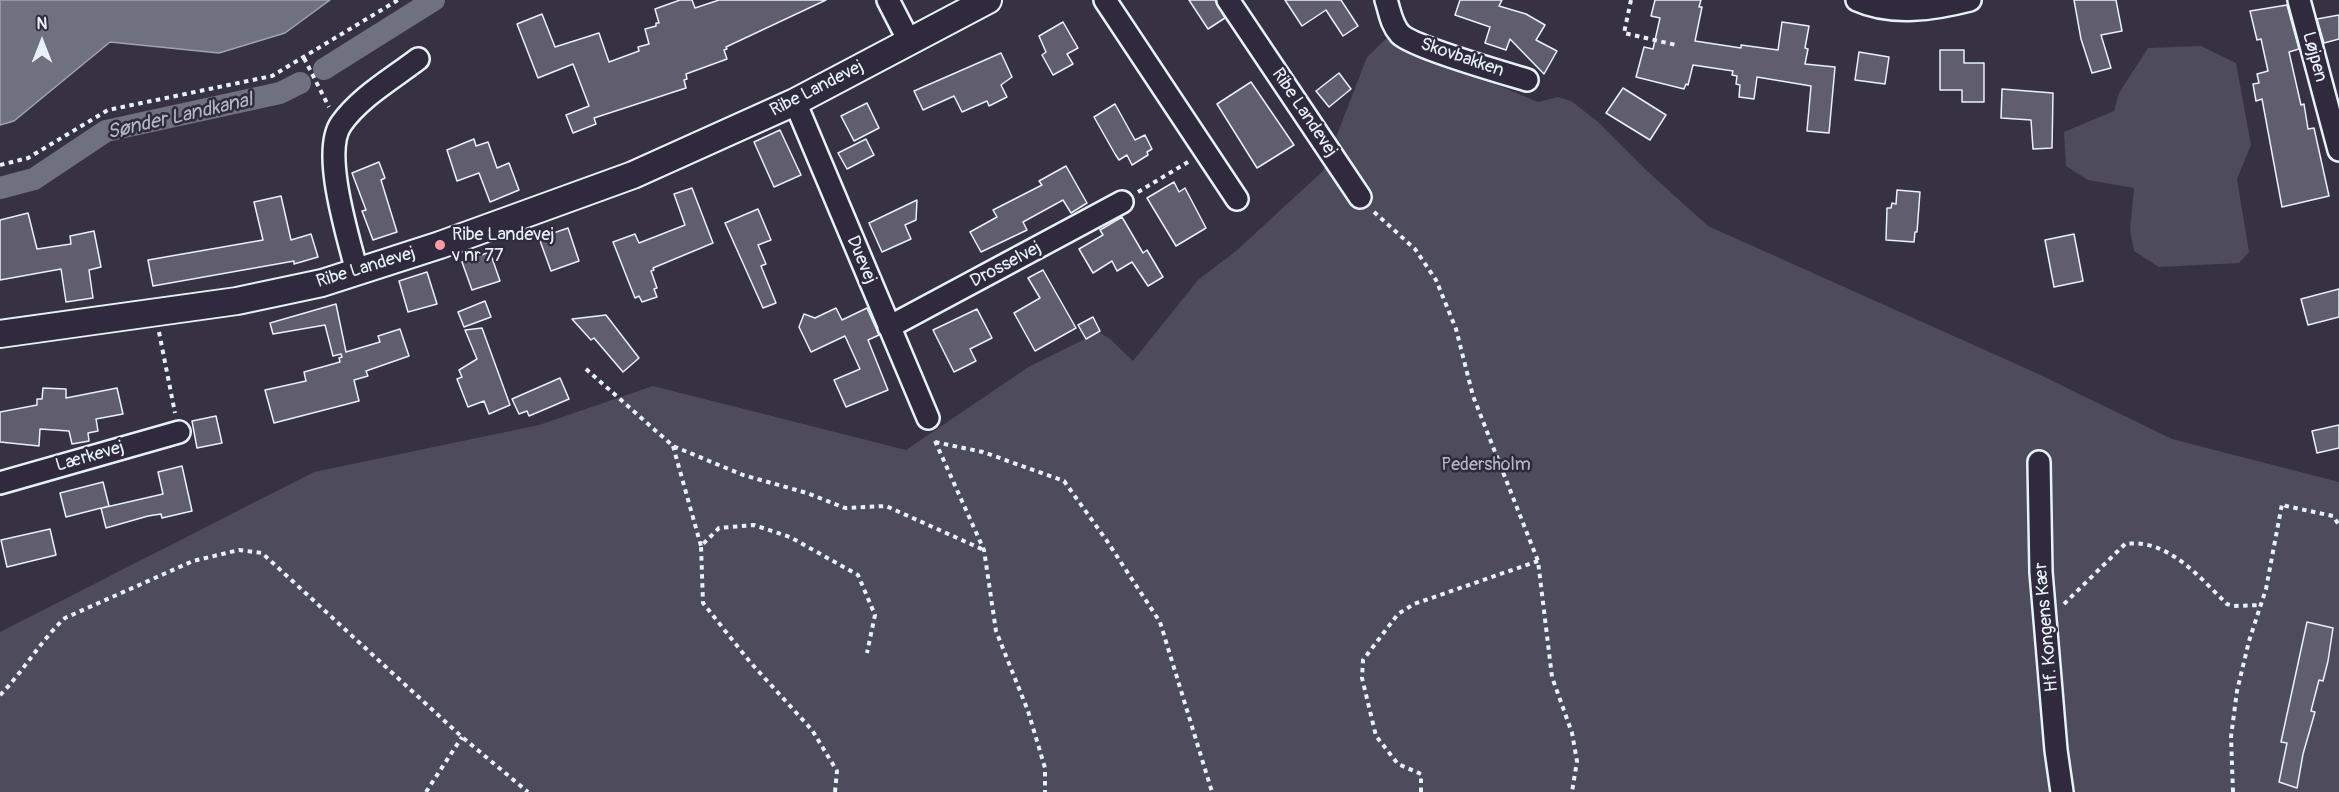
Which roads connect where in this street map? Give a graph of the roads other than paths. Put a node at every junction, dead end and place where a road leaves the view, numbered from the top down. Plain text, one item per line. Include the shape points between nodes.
1 (888, 0) edge
2 (988, 0) edge
3 (1105, 0) edge
4 (1228, 0) edge
5 (1386, 0) edge
6 (1857, 0) edge
7 (1971, 0) edge
8 (2299, 0) edge
9 (909, 41) junction
10 (418, 59) dead end
11 (1527, 80) dead end
12 (2331, 89) edge
13 (795, 102) junction
14 (2339, 150) edge
15 (1360, 197) road end
16 (1237, 199) dead end
17 (1122, 202) road end
18 (357, 272) junction
19 (890, 327) junction
20 (0, 334) edge
21 (928, 418) road end
22 (179, 432) road end
23 (2039, 462) dead end
24 (0, 483) edge
25 (2062, 792) edge

1 - 9 street
2 - 9 main road, Ribe Landevej
3 - 16 street
4 - 15 street, Ribe Landevej
5 - 11 street, Skovbakken via 1393,24 1402,36
6 - 7 street via 1899,9 1940,8
8 - 12 street, Løjpen
9 - 13 main road, Ribe Landevej
10 - 18 street via 357,106 339,126 333,152 339,199
12 - 14 street, Løjpen
13 - 18 main road, Ribe Landevej via 633,175
13 - 19 street, Duevej
17 - 19 street, Drosselvej
18 - 20 main road, Ribe Landevej via 237,301
19 - 21 street, Duevej
22 - 24 street, Lærkevej
23 - 25 street, Hf. Kongens Kær via 2041,572

